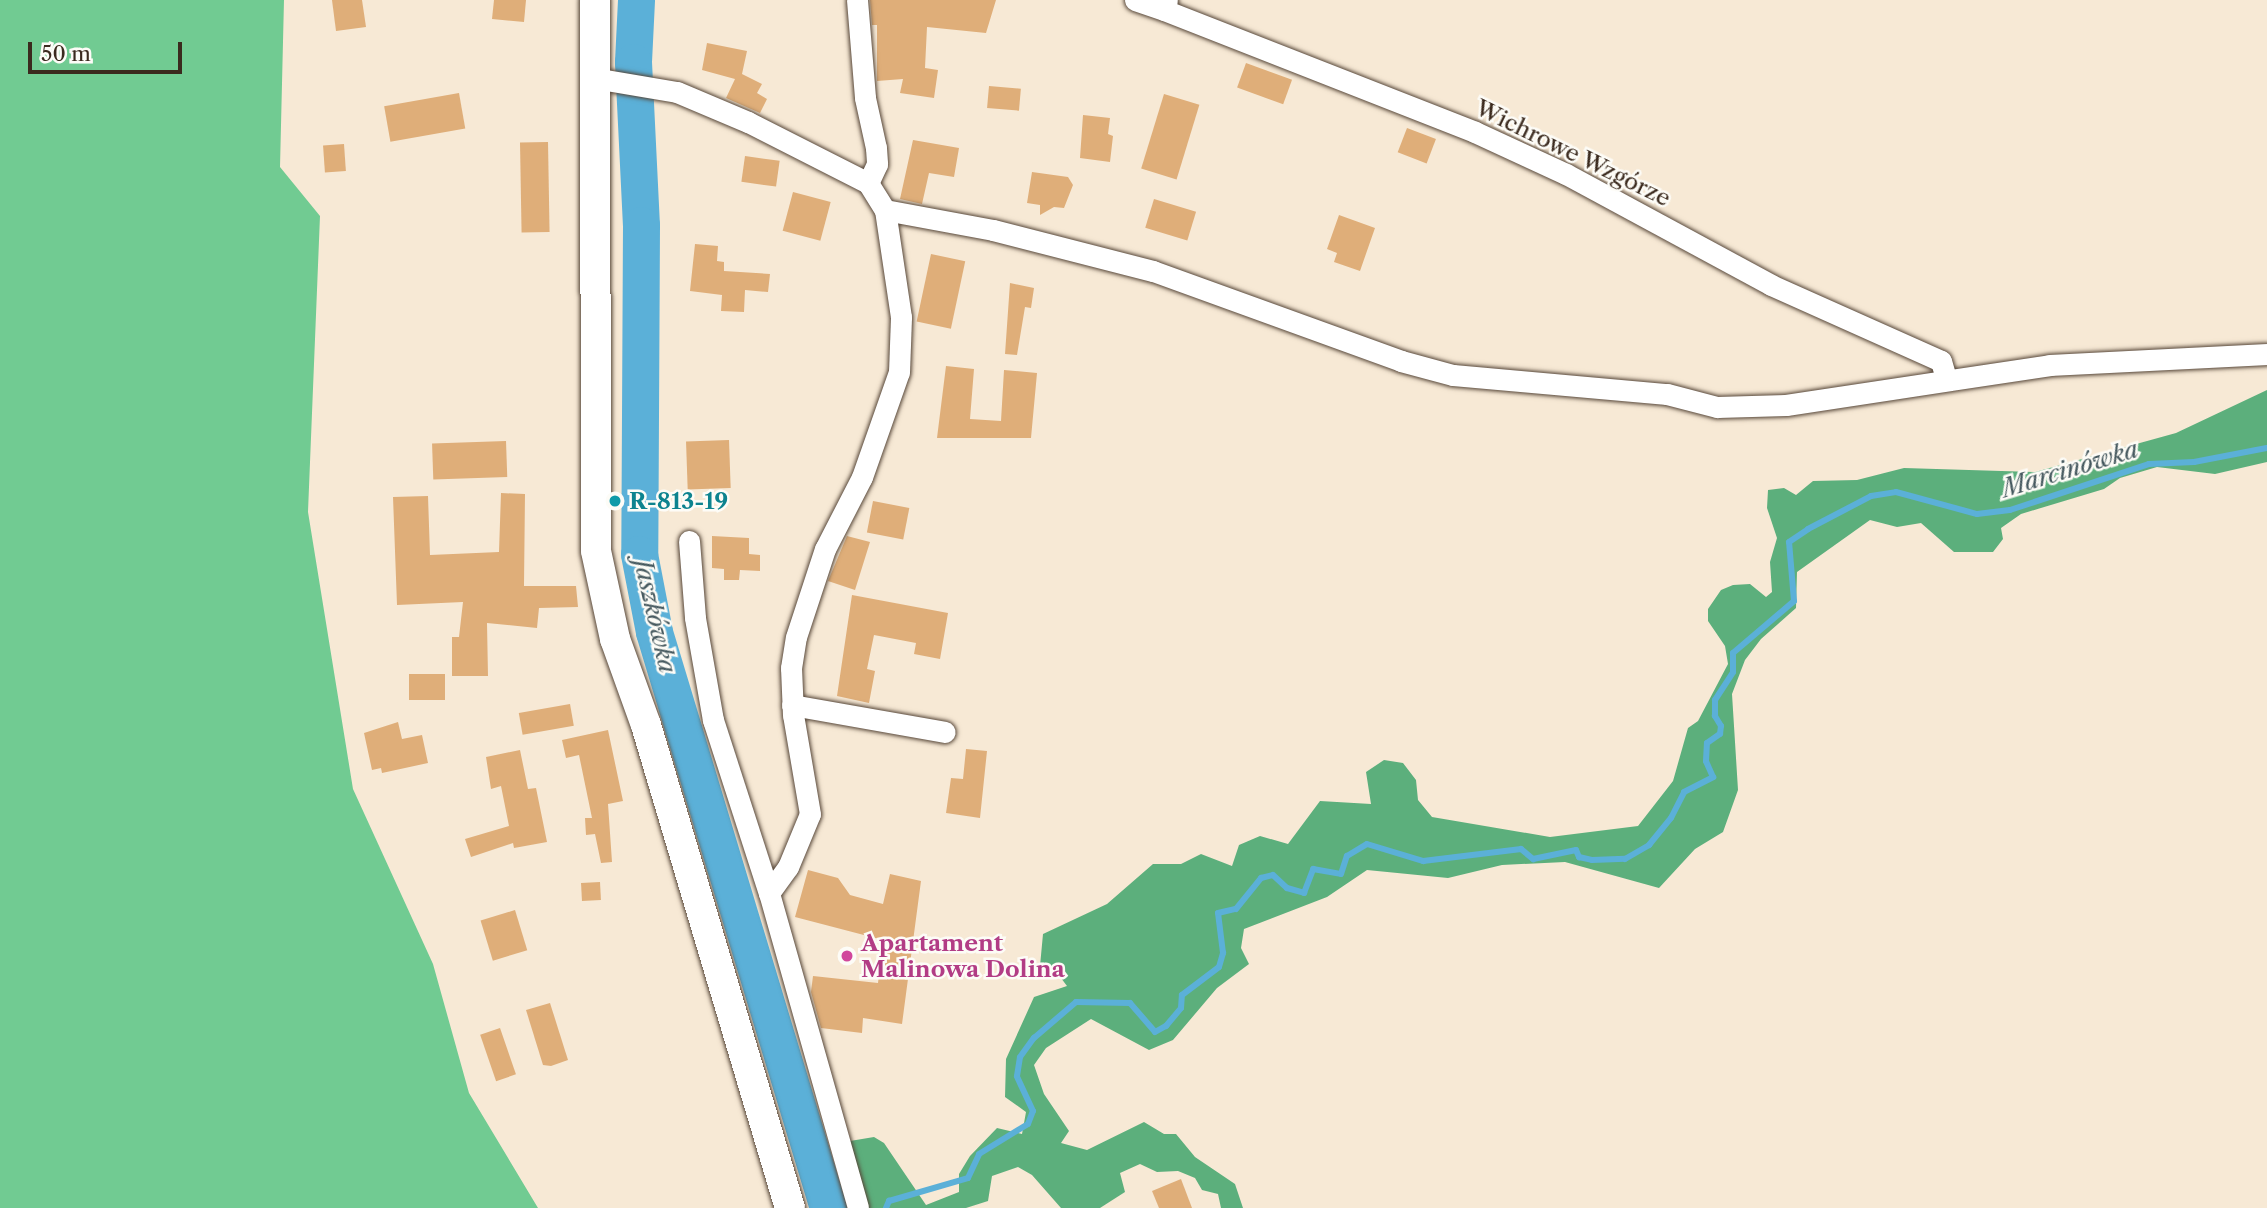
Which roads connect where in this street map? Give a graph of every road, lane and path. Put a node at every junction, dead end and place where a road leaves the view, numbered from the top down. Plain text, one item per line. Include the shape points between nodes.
1 (595, 0) edge
2 (857, 0) edge
3 (1135, 0) edge
4 (1165, 5) edge
5 (607, 79) junction
6 (868, 183) junction
7 (884, 210) junction
8 (2267, 354) edge
9 (1946, 379) junction
10 (689, 541) dead end
11 (792, 705) junction
12 (945, 732) dead end
13 (769, 892) junction
14 (790, 1208) edge
15 (858, 1208) edge

1 - 5 street
2 - 6 street via 865,97 877,164
3 - 4 street, Wichrowe Wzgórze
4 - 9 street, Wichrowe Wzgórze via 1522,153 1771,285 1941,362
5 - 6 street via 649,85 748,122
5 - 14 street via 594,472 596,551 604,595
6 - 7 street
7 - 9 street via 993,230 1153,271 1401,361 1453,375 1667,394 1717,407 1786,405
7 - 11 street via 901,317 899,372 862,477 825,549 796,637
8 - 9 street via 2050,365
10 - 13 street via 697,630 713,720
11 - 12 street
11 - 13 street via 810,814 788,867
13 - 15 street

